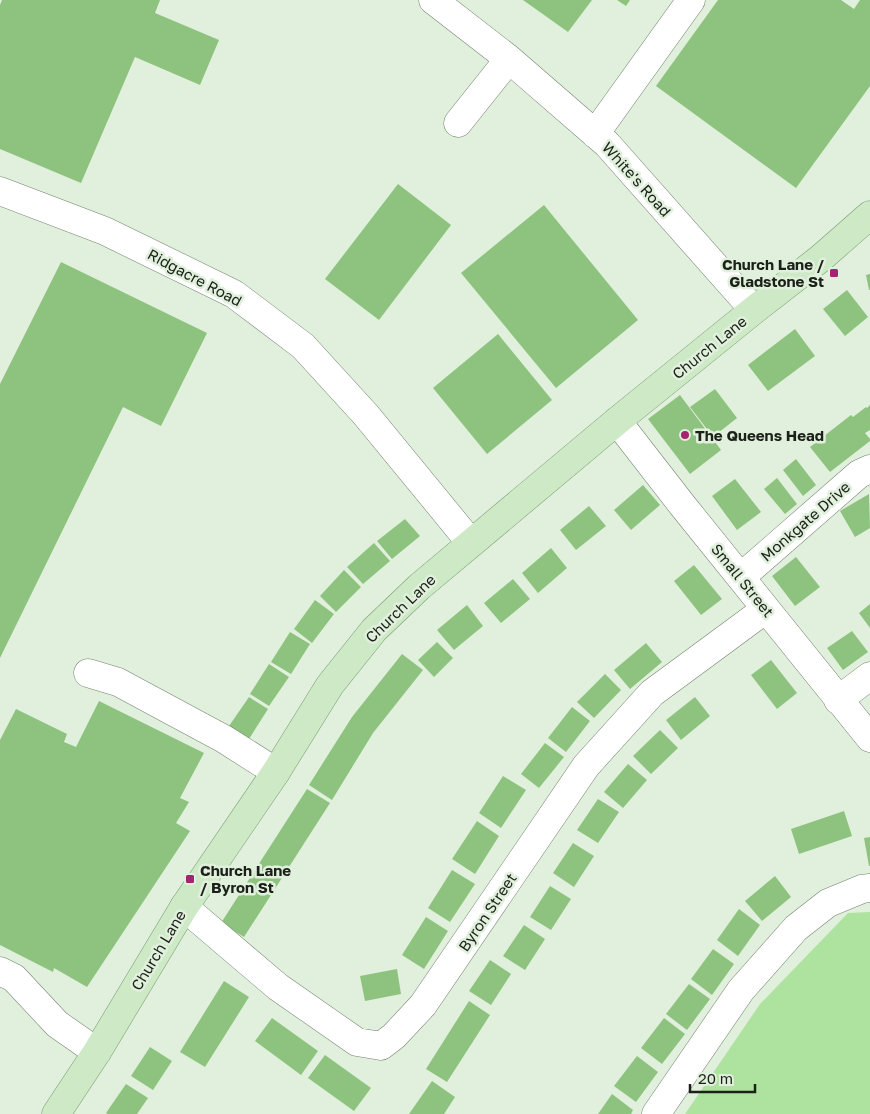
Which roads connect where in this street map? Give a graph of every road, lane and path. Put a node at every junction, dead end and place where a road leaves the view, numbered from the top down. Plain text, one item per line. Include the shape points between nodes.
1 (433, 0) edge
2 (691, 0) edge
3 (509, 59) junction
4 (458, 124) dead end
5 (596, 134) junction
6 (2, 196) edge
7 (870, 215) edge
8 (754, 310) junction
9 (617, 421) junction
10 (870, 469) edge
11 (471, 543) junction
12 (741, 577) junction
13 (766, 609) junction
14 (88, 673) dead end
15 (870, 676) edge
16 (838, 700) junction
17 (870, 738) edge
18 (276, 772) junction
19 (870, 888) edge
20 (184, 907) junction
21 (0, 971) edge
22 (97, 1052) junction
23 (56, 1114) edge
24 (656, 1114) edge

1 - 3 street, White's Road
2 - 5 street
3 - 4 street
3 - 5 street, White's Road
5 - 8 street, White's Road
6 - 11 street, Ridgacre Road via 104,231 234,294 304,346 366,415
7 - 8 main road, Church Lane
8 - 9 main road, Church Lane
9 - 11 main road, Church Lane
9 - 12 street, Small Street
10 - 12 street, Monkgate Drive via 859,474
11 - 18 main road, Church Lane via 374,630 330,685
12 - 13 street, Small Street
13 - 16 street, Small Street
13 - 20 street, Byron Street via 652,693 586,766 423,1005 381,1046 357,1042 278,987
14 - 18 street via 118,682 224,739
15 - 16 street
16 - 17 street, Small Street
18 - 20 main road, Church Lane
19 - 24 street via 828,903 796,928 741,990
20 - 22 main road, Church Lane
21 - 22 street via 14,978 57,1024
22 - 23 main road, Church Lane

